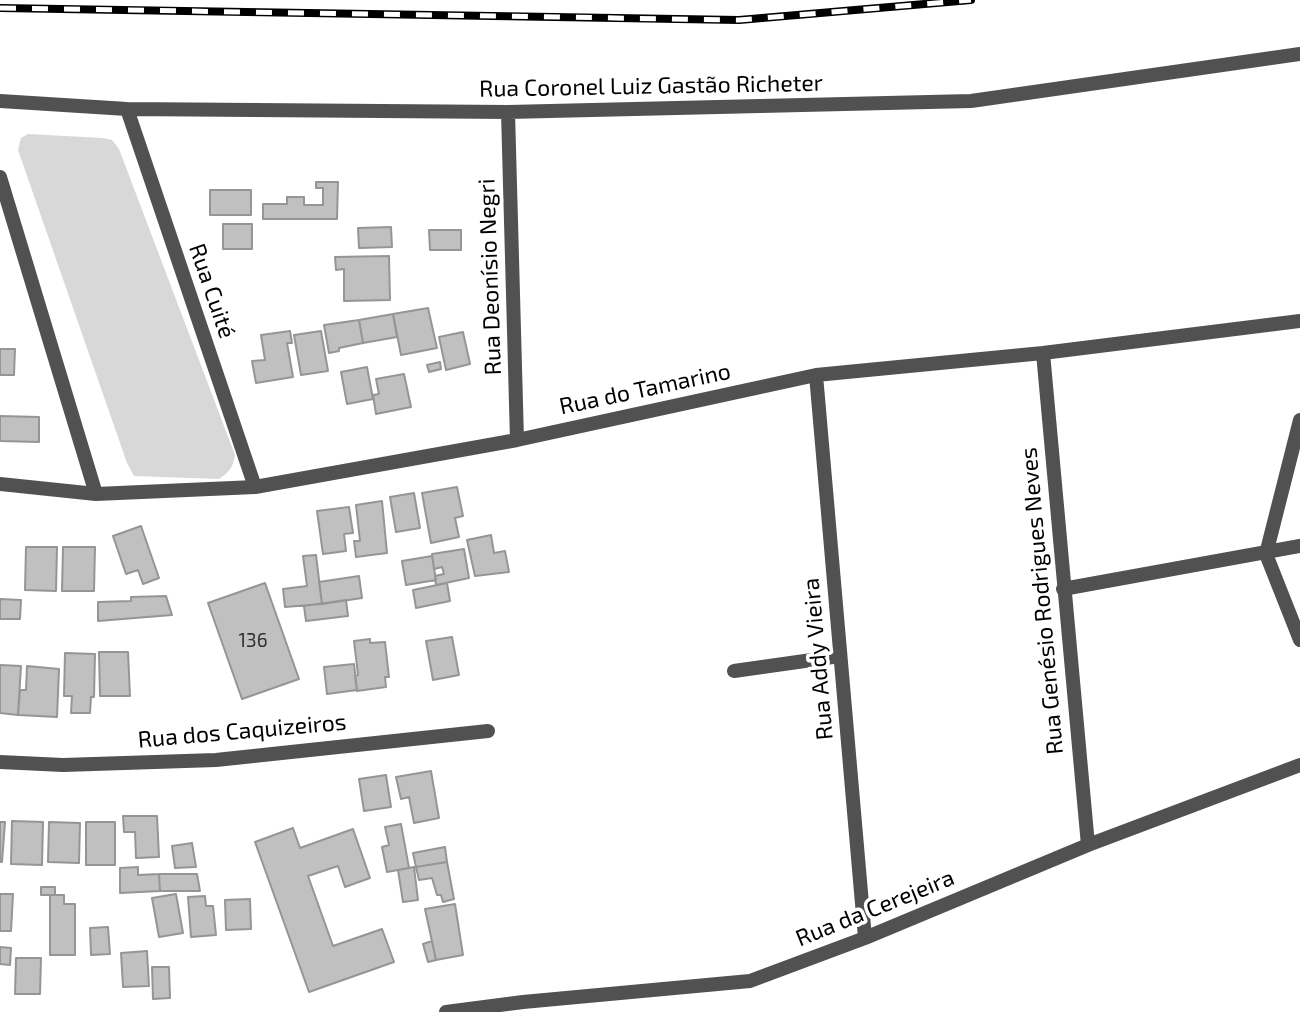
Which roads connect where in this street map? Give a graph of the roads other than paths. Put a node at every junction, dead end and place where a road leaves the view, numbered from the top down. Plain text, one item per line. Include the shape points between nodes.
1 (1300, 54) edge
2 (0, 101) edge
3 (127, 109) junction
4 (508, 113) junction
5 (0, 177) edge
6 (1300, 321) edge
7 (1042, 353) junction
8 (816, 375) junction
9 (1300, 420) edge
10 (517, 440) junction
11 (0, 484) edge
12 (255, 487) junction
13 (96, 494) junction
14 (1300, 546) edge
15 (1266, 554) junction
16 (1063, 589) junction
17 (1300, 640) edge
18 (840, 656) junction
19 (734, 671) dead end
20 (488, 731) dead end
21 (0, 762) edge
22 (1300, 765) edge
23 (1088, 845) junction
24 (865, 938) junction
25 (524, 1007) edge
26 (446, 1012) edge

1 - 4 street, Rua Coronel Luiz Gastão Richeter via 971,101
2 - 3 street, Rua Coronel Luiz Gastão Richeter
3 - 4 street, Rua Coronel Luiz Gastão Richeter
3 - 12 street, Rua Cuité
4 - 10 street, Rua Deonísio Negri
5 - 13 street
6 - 7 street, Rua do Tamarino
7 - 8 street, Rua do Tamarino
7 - 16 street, Rua Genésio Rodrigues Neves
8 - 10 street, Rua do Tamarino
8 - 18 street, Rua Addy Vieira
9 - 15 street
10 - 12 street, Rua do Tamarino
11 - 13 street, Rua do Tamarino
12 - 13 street, Rua do Tamarino
14 - 15 street
15 - 16 street
15 - 17 street
16 - 23 street, Rua Genésio Rodrigues Neves
18 - 19 street
18 - 24 street, Rua Addy Vieira
20 - 21 street, Rua dos Caquizeiros via 216,760 63,765
22 - 23 street, Rua da Cerejeira
23 - 24 street, Rua da Cerejeira
24 - 25 street, Rua da Cerejeira via 750,981
25 - 26 street, Rua da Cerejeira

